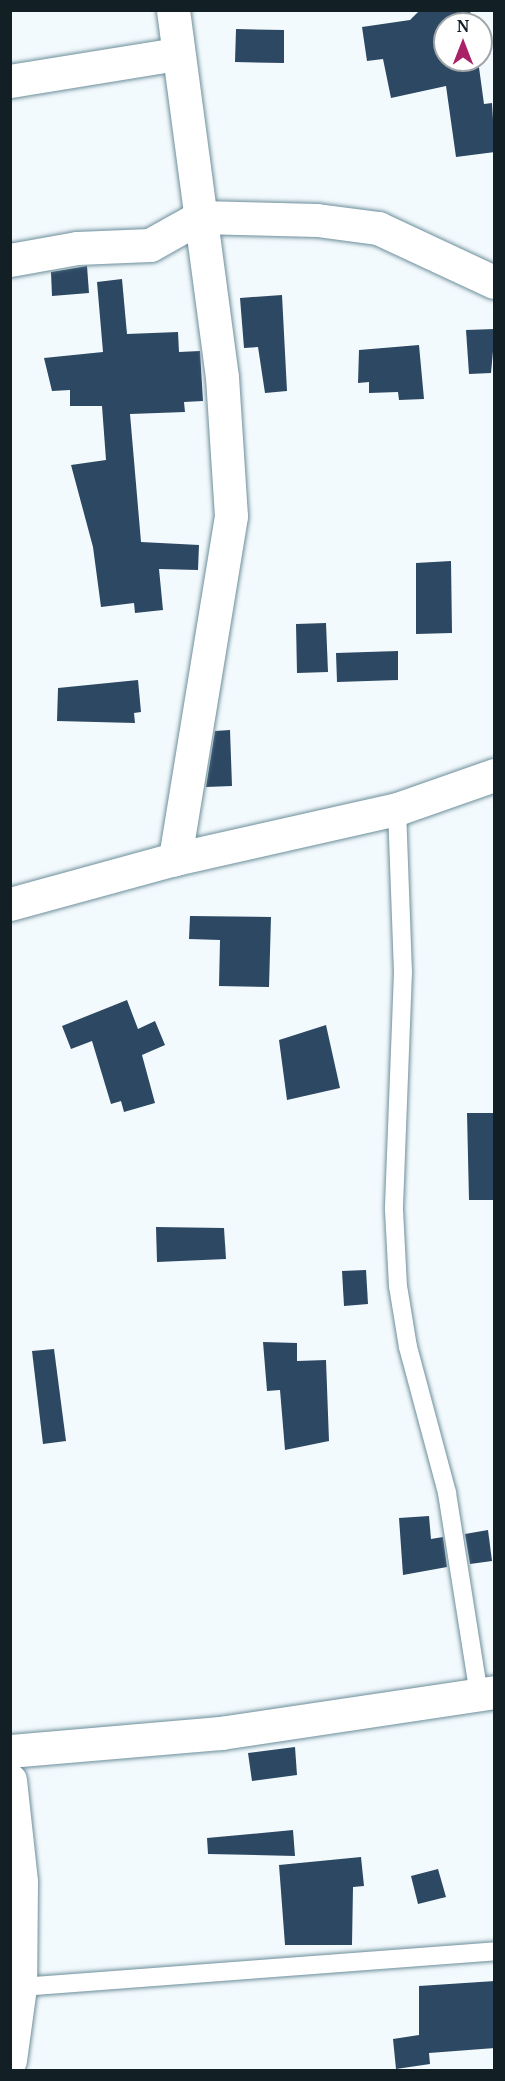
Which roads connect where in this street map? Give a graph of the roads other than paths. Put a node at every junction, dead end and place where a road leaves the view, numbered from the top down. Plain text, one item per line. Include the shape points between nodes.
1 (173, 10) edge
2 (176, 54) junction
3 (10, 81) edge
4 (200, 217) junction
5 (10, 260) edge
6 (495, 282) edge
7 (495, 776) edge
8 (397, 809) junction
9 (175, 859) junction
10 (10, 904) edge
11 (487, 1694) edge
12 (10, 1751) edge
13 (10, 1780) edge
14 (495, 1951) edge
15 (20, 1987) junction
16 (10, 2060) edge

1 - 2 street
2 - 3 street
2 - 4 street
4 - 5 street via 150,245 76,248
4 - 6 street via 370,226
4 - 9 street via 229,439 231,516
7 - 8 street
8 - 9 street
8 - 11 lane via 403,972 394,1210 398,1286 408,1347 447,1493
9 - 10 street
11 - 12 street via 221,1733
13 - 15 street via 21,1881
14 - 15 lane
15 - 16 street

